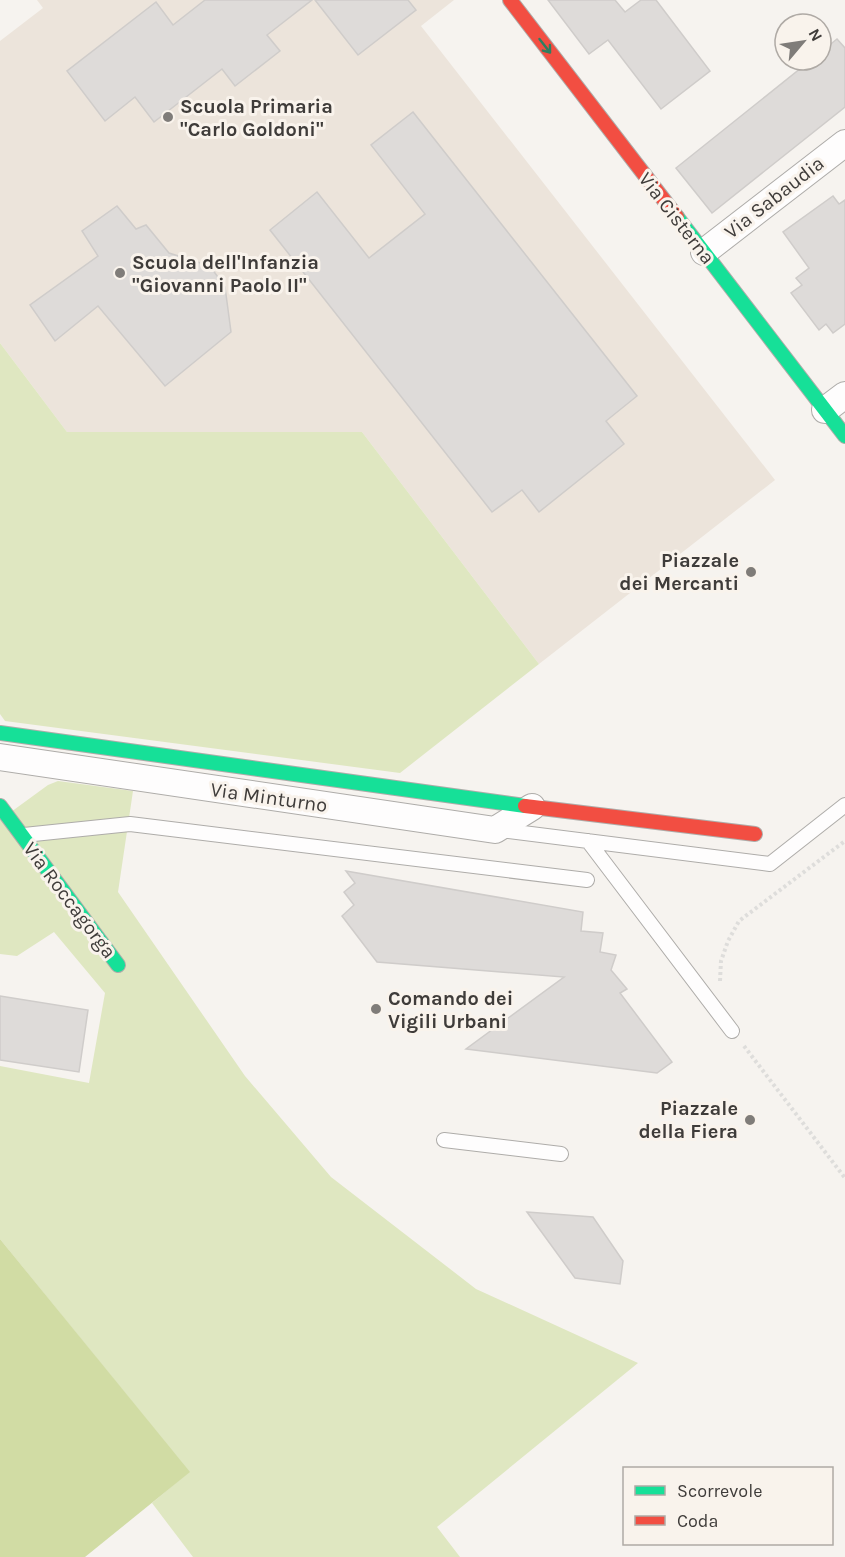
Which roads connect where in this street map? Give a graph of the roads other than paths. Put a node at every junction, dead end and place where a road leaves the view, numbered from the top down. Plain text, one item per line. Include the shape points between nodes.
1 (510, 0) edge
2 (845, 143) edge
3 (704, 252) junction
4 (845, 394) edge
5 (825, 410) junction
6 (845, 436) edge
7 (0, 733) edge
8 (0, 757) edge
9 (845, 805) edge
10 (0, 806) edge
11 (532, 807) junction
12 (495, 830) junction
13 (755, 834) dead end
14 (22, 835) junction
15 (588, 841) junction
16 (587, 880) dead end
17 (118, 965) dead end
18 (732, 1031) road end
19 (444, 1140) dead end
20 (561, 1154) dead end

1 -> 3 street, Via Cisterna
2 - 3 street, Via Sabaudia
3 - 5 street, Via Cisterna
4 - 5 street
5 - 6 street, Via Cisterna
7 - 11 street, Via Minturno
8 - 12 street, Via Minturno
9 - 15 lane via 770,864
10 - 14 street, Via Roccagorga
11 - 12 street
11 - 13 street, Via Minturno
12 - 15 lane
14 - 16 lane via 130,824
14 - 17 street, Via Roccagorga
15 - 18 lane
19 - 20 lane

